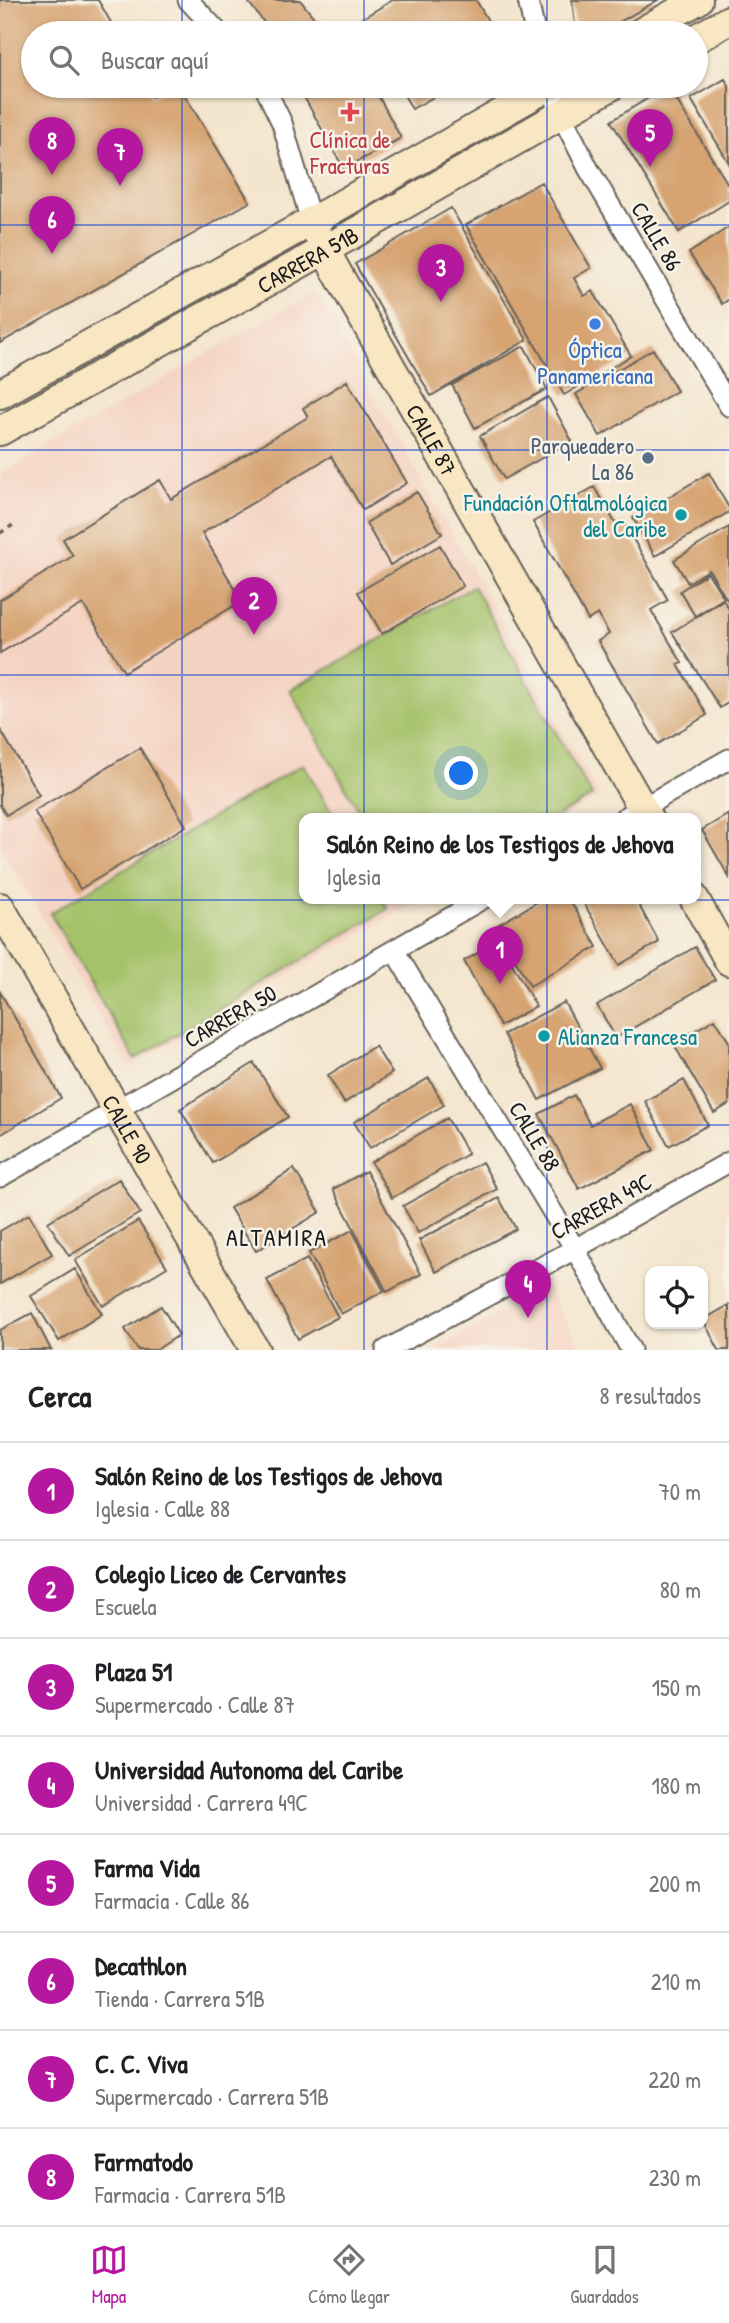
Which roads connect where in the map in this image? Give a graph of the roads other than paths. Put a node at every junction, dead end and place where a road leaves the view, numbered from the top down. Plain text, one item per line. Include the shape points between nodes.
1 (188, 0) edge
2 (527, 0) edge
3 (698, 0) edge
4 (729, 20) edge
5 (208, 21) edge
6 (532, 21) edge
7 (661, 21) edge
8 (708, 31) edge
9 (270, 98) edge
10 (529, 98) edge
11 (555, 98) edge
12 (590, 98) edge
13 (561, 114) junction
14 (311, 221) junction
15 (326, 249) junction
16 (0, 394) edge
17 (729, 407) edge
18 (0, 431) edge
19 (729, 759) edge
20 (637, 813) edge
21 (640, 813) edge
22 (474, 904) edge
23 (697, 904) edge
24 (0, 907) edge
25 (394, 950) junction
26 (729, 961) edge
27 (117, 1110) junction
28 (729, 1162) edge
29 (0, 1177) edge
30 (575, 1249) junction
31 (255, 1350) edge
32 (386, 1350) edge
33 (631, 1350) edge

1 - 5 street
2 - 6 street
3 - 7 main road
4 - 8 main road
9 - 14 street, CALLE 87 via 282,123
10 - 14 main road, CARRERA 51B
11 - 13 street, CALLE 86
12 - 13 main road, CARRERA 51B
13 - 15 main road, CARRERA 51B
13 - 17 street, CALLE 86
14 - 15 main road, CALLE 87
14 - 16 main road, CARRERA 51B
15 - 18 main road, CARRERA 51B
15 - 20 main road, CALLE 87
19 - 21 street
22 - 25 street, CARRERA 50
23 - 26 main road
24 - 27 main road, CALLE 90
25 - 27 street, CARRERA 50
25 - 30 street, CALLE 88
27 - 29 street, CARRERA 50
27 - 31 main road, CALLE 90
28 - 30 street, CARRERA 49C
30 - 32 street, CARRERA 49C
30 - 33 street, CALLE 88

